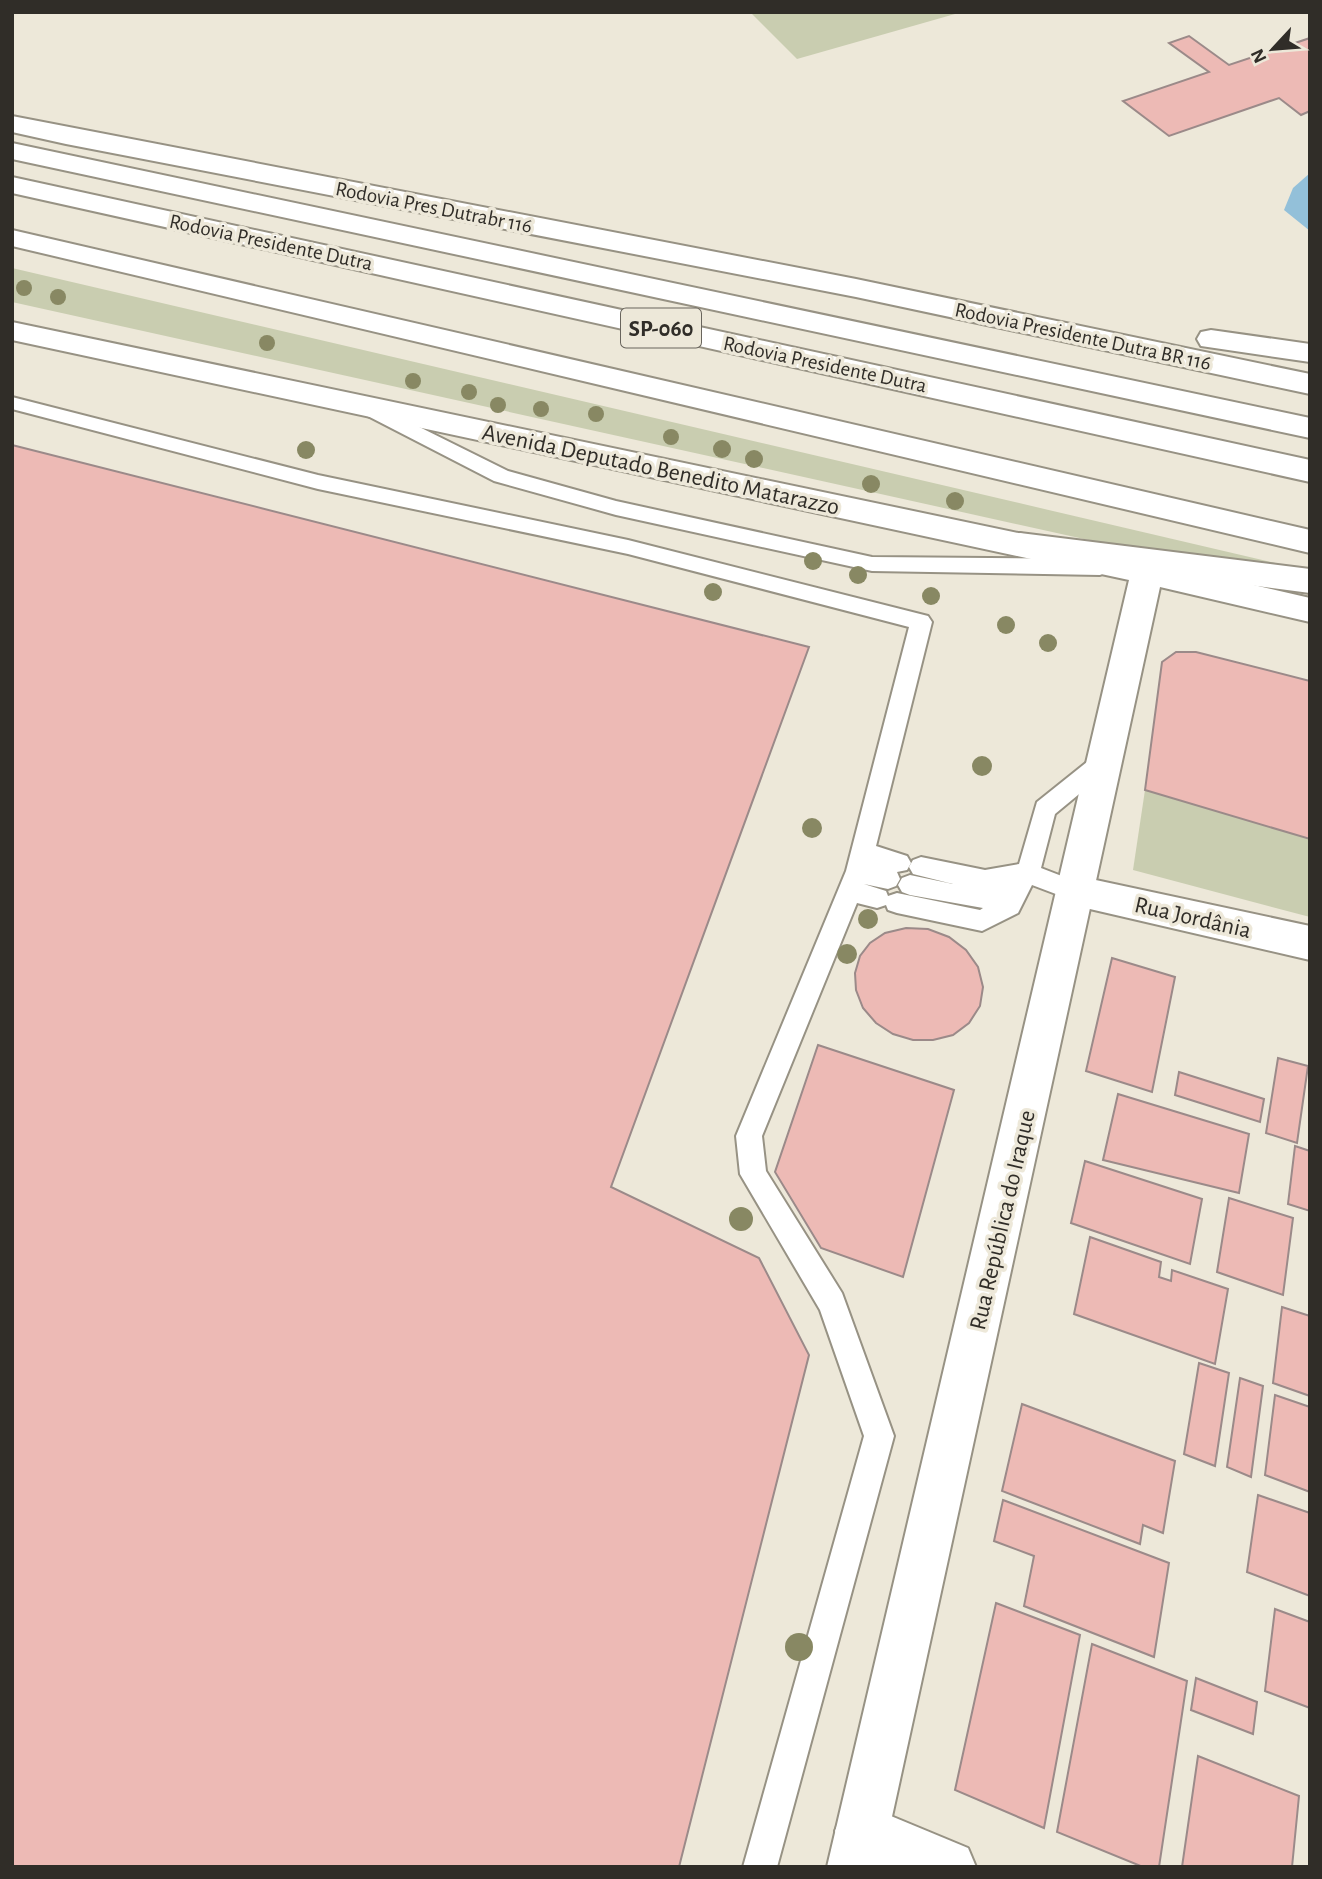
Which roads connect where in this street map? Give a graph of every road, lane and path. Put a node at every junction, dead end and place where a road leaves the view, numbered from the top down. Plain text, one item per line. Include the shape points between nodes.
1 (12, 124) edge
2 (12, 151) edge
3 (12, 185) edge
4 (12, 238) edge
5 (856, 288) junction
6 (15, 333) edge
7 (1310, 353) edge
8 (1310, 384) edge
9 (12, 403) edge
10 (368, 407) junction
11 (1310, 428) edge
12 (1310, 471) edge
13 (1310, 542) edge
14 (1020, 545) junction
15 (1135, 570) junction
16 (1310, 581) edge
17 (1310, 610) edge
18 (1105, 760) junction
19 (1027, 873) junction
20 (885, 879) junction
21 (1077, 892) junction
22 (1310, 943) edge
23 (858, 1849) edge
24 (760, 1867) edge
25 (949, 1867) edge

1 - 5 main road, Rodovia Pres Dutrabr 116
2 - 11 main road, Rodovia Presidente Dutra / SP-060
3 - 12 main road, Rodovia Presidente Dutra / SP-060
4 - 13 main road
5 - 7 main road
5 - 8 main road, Rodovia Presidente Dutra BR 116
6 - 10 main road, Avenida Deputado Benedito Matarazzo
9 - 20 lane via 318,482 628,547 921,621
10 - 14 main road, Avenida Deputado Benedito Matarazzo
10 - 15 lane via 501,476 616,508 872,565
14 - 15 main road, Avenida Deputado Benedito Matarazzo
14 - 16 main road
15 - 17 main road, Avenida Deputado Benedito Matarazzo
15 - 18 main road, Rua República do Iraque
18 - 19 lane via 1045,809
18 - 21 main road, Rua República do Iraque
19 - 20 lane via 985,880
19 - 20 lane via 1009,906 982,921
19 - 21 lane
20 - 24 lane via 749,1136 753,1174 832,1303 879,1436
21 - 22 main road, Rua Jordânia
21 - 23 main road, Rua República do Iraque
23 - 25 main road

